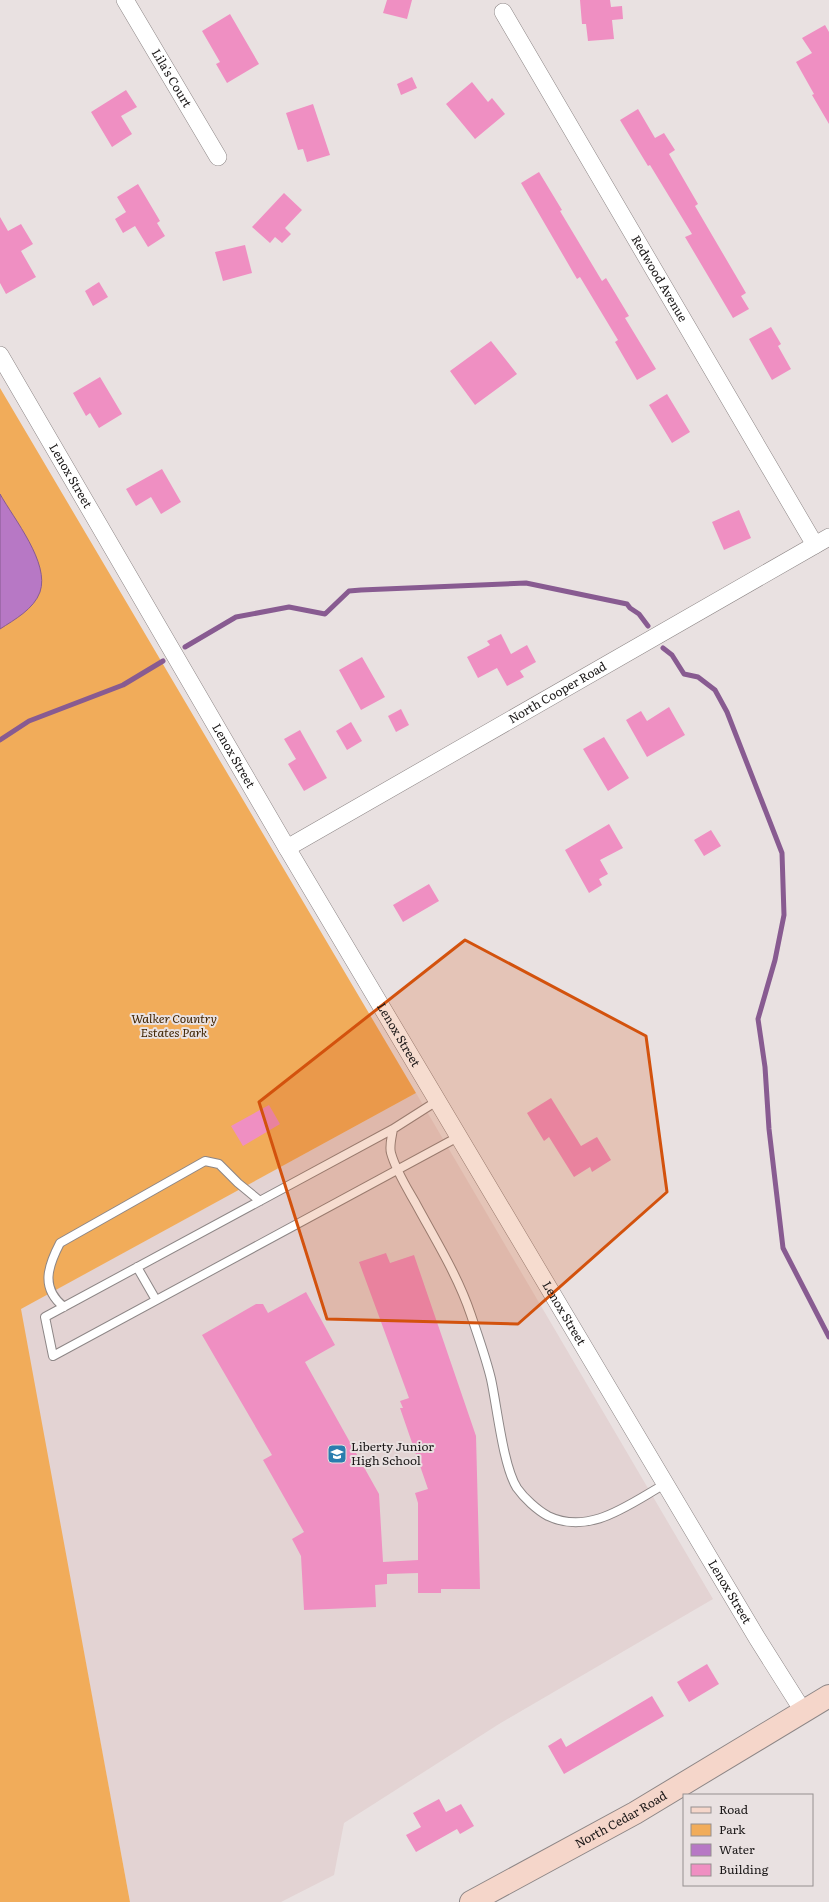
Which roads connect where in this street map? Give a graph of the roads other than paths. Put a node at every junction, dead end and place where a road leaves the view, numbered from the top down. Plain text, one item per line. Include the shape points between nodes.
1 (126, 0) edge
2 (503, 12) dead end
3 (218, 157) dead end
4 (0, 354) edge
5 (822, 541) edge
6 (287, 848) junction
7 (437, 1101) junction
8 (393, 1129) junction
9 (458, 1137) junction
10 (398, 1170) junction
11 (260, 1201) junction
12 (138, 1267) junction
13 (156, 1300) junction
14 (64, 1308) junction
15 (665, 1484) junction
16 (829, 1696) edge
17 (803, 1711) junction
18 (471, 1902) edge

1 - 3 street, Lila's Court
2 - 5 street, Redwood Avenue
4 - 6 street, Lenox Street
5 - 6 street, North Cooper Road
6 - 7 street, Lenox Street
7 - 8 lane
7 - 9 street, Lenox Street
8 - 10 lane via 390,1152
8 - 11 lane
9 - 10 lane
9 - 15 street, Lenox Street
10 - 13 lane
10 - 15 lane via 454,1273 471,1314 491,1378 509,1468 517,1487 533,1505 548,1516 579,1523 594,1521 611,1514
11 - 12 lane
11 - 14 lane via 219,1164 205,1161 60,1243 50,1263 47,1282 56,1301
12 - 13 lane
12 - 14 lane
13 - 14 lane via 53,1356 45,1317
15 - 17 street, Lenox Street
16 - 17 street, North Cedar Road
17 - 18 street, North Cedar Road via 635,1813

